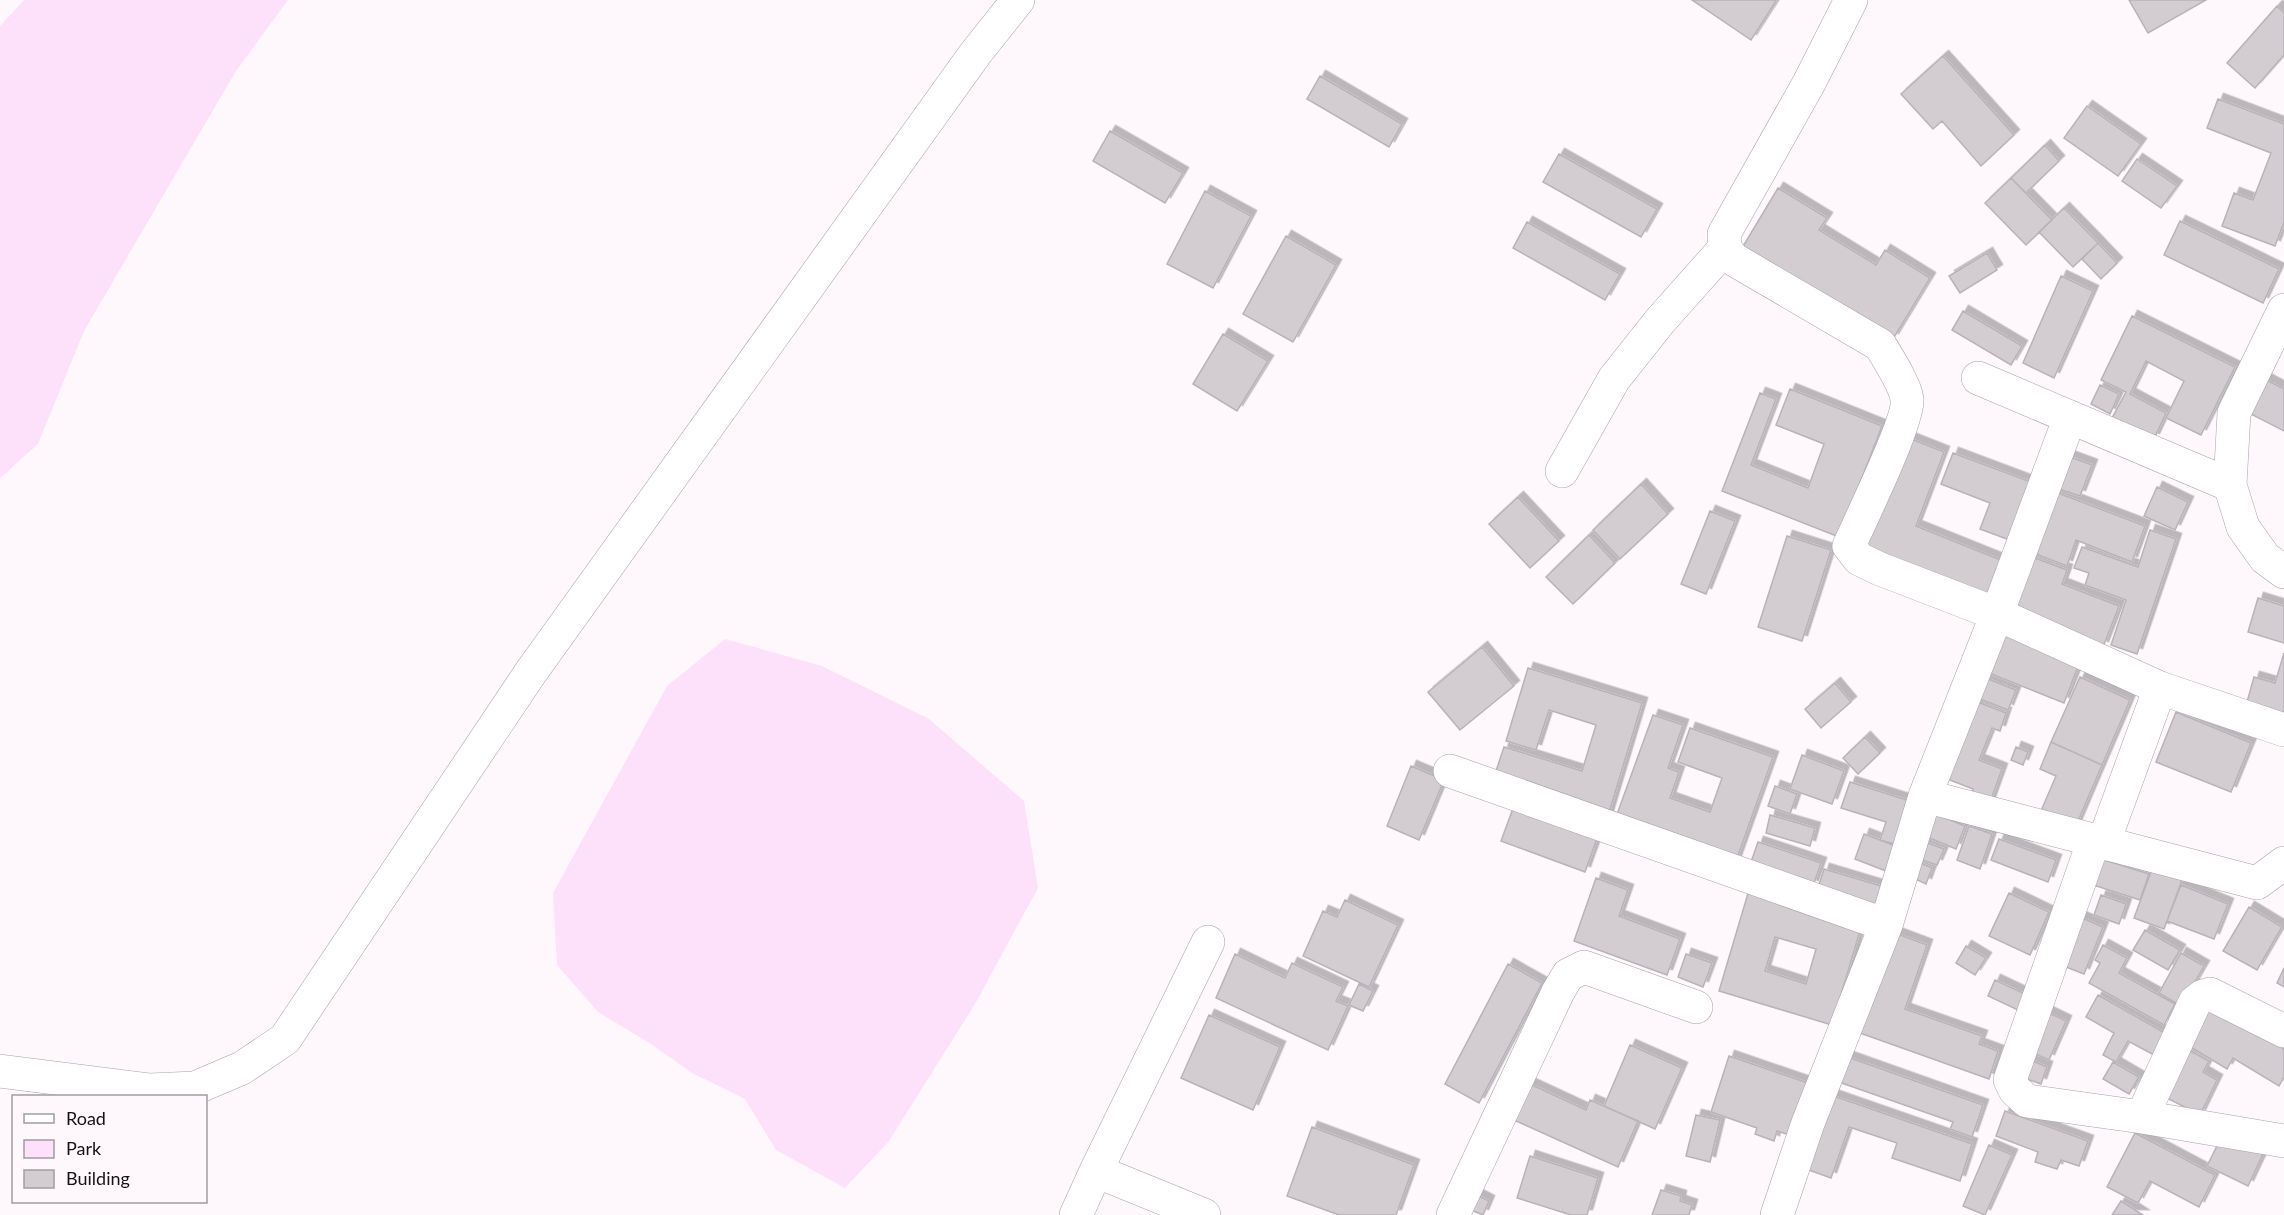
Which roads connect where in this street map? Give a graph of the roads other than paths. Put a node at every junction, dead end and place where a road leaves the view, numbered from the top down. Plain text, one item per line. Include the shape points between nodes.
1 (1018, 0) edge
2 (1851, 0) edge
3 (1725, 248) junction
4 (2284, 310) edge
5 (1978, 378) dead end
6 (2070, 417) junction
7 (1562, 471) dead end
8 (2230, 485) junction
9 (2284, 572) edge
10 (1997, 614) junction
11 (2160, 687) junction
12 (2284, 730) edge
13 (1450, 771) dead end
14 (1925, 796) junction
15 (2098, 842) junction
16 (2284, 863) edge
17 (1886, 926) junction
18 (1208, 942) dead end
19 (1696, 1007) dead end
20 (2284, 1031) edge
21 (0, 1071) edge
22 (2142, 1117) junction
23 (2284, 1141) edge
24 (1096, 1171) junction
25 (1076, 1215) edge
26 (1204, 1215) edge
27 (1453, 1215) edge
28 (1777, 1215) edge

1 - 21 street via 975,54 531,672 285,1039 242,1068 195,1088 150,1090
2 - 3 street via 1724,234
3 - 7 street via 1614,380
3 - 10 street via 1733,259 1880,345 1892,363 1907,400 1898,434 1849,546 1859,560
4 - 8 street via 2234,413
5 - 6 street
6 - 8 street
6 - 10 street
8 - 9 street via 2243,527 2265,558
10 - 11 street
10 - 14 street
11 - 12 street
11 - 15 street
13 - 17 street
14 - 15 street
14 - 17 street
15 - 16 street via 2257,883
15 - 22 street via 2010,1080 2028,1101
17 - 28 street via 1808,1123
18 - 24 street
19 - 27 street via 1584,967 1568,975
20 - 22 street via 2210,994 2203,996 2195,1002
22 - 23 street
24 - 25 street
24 - 26 street

